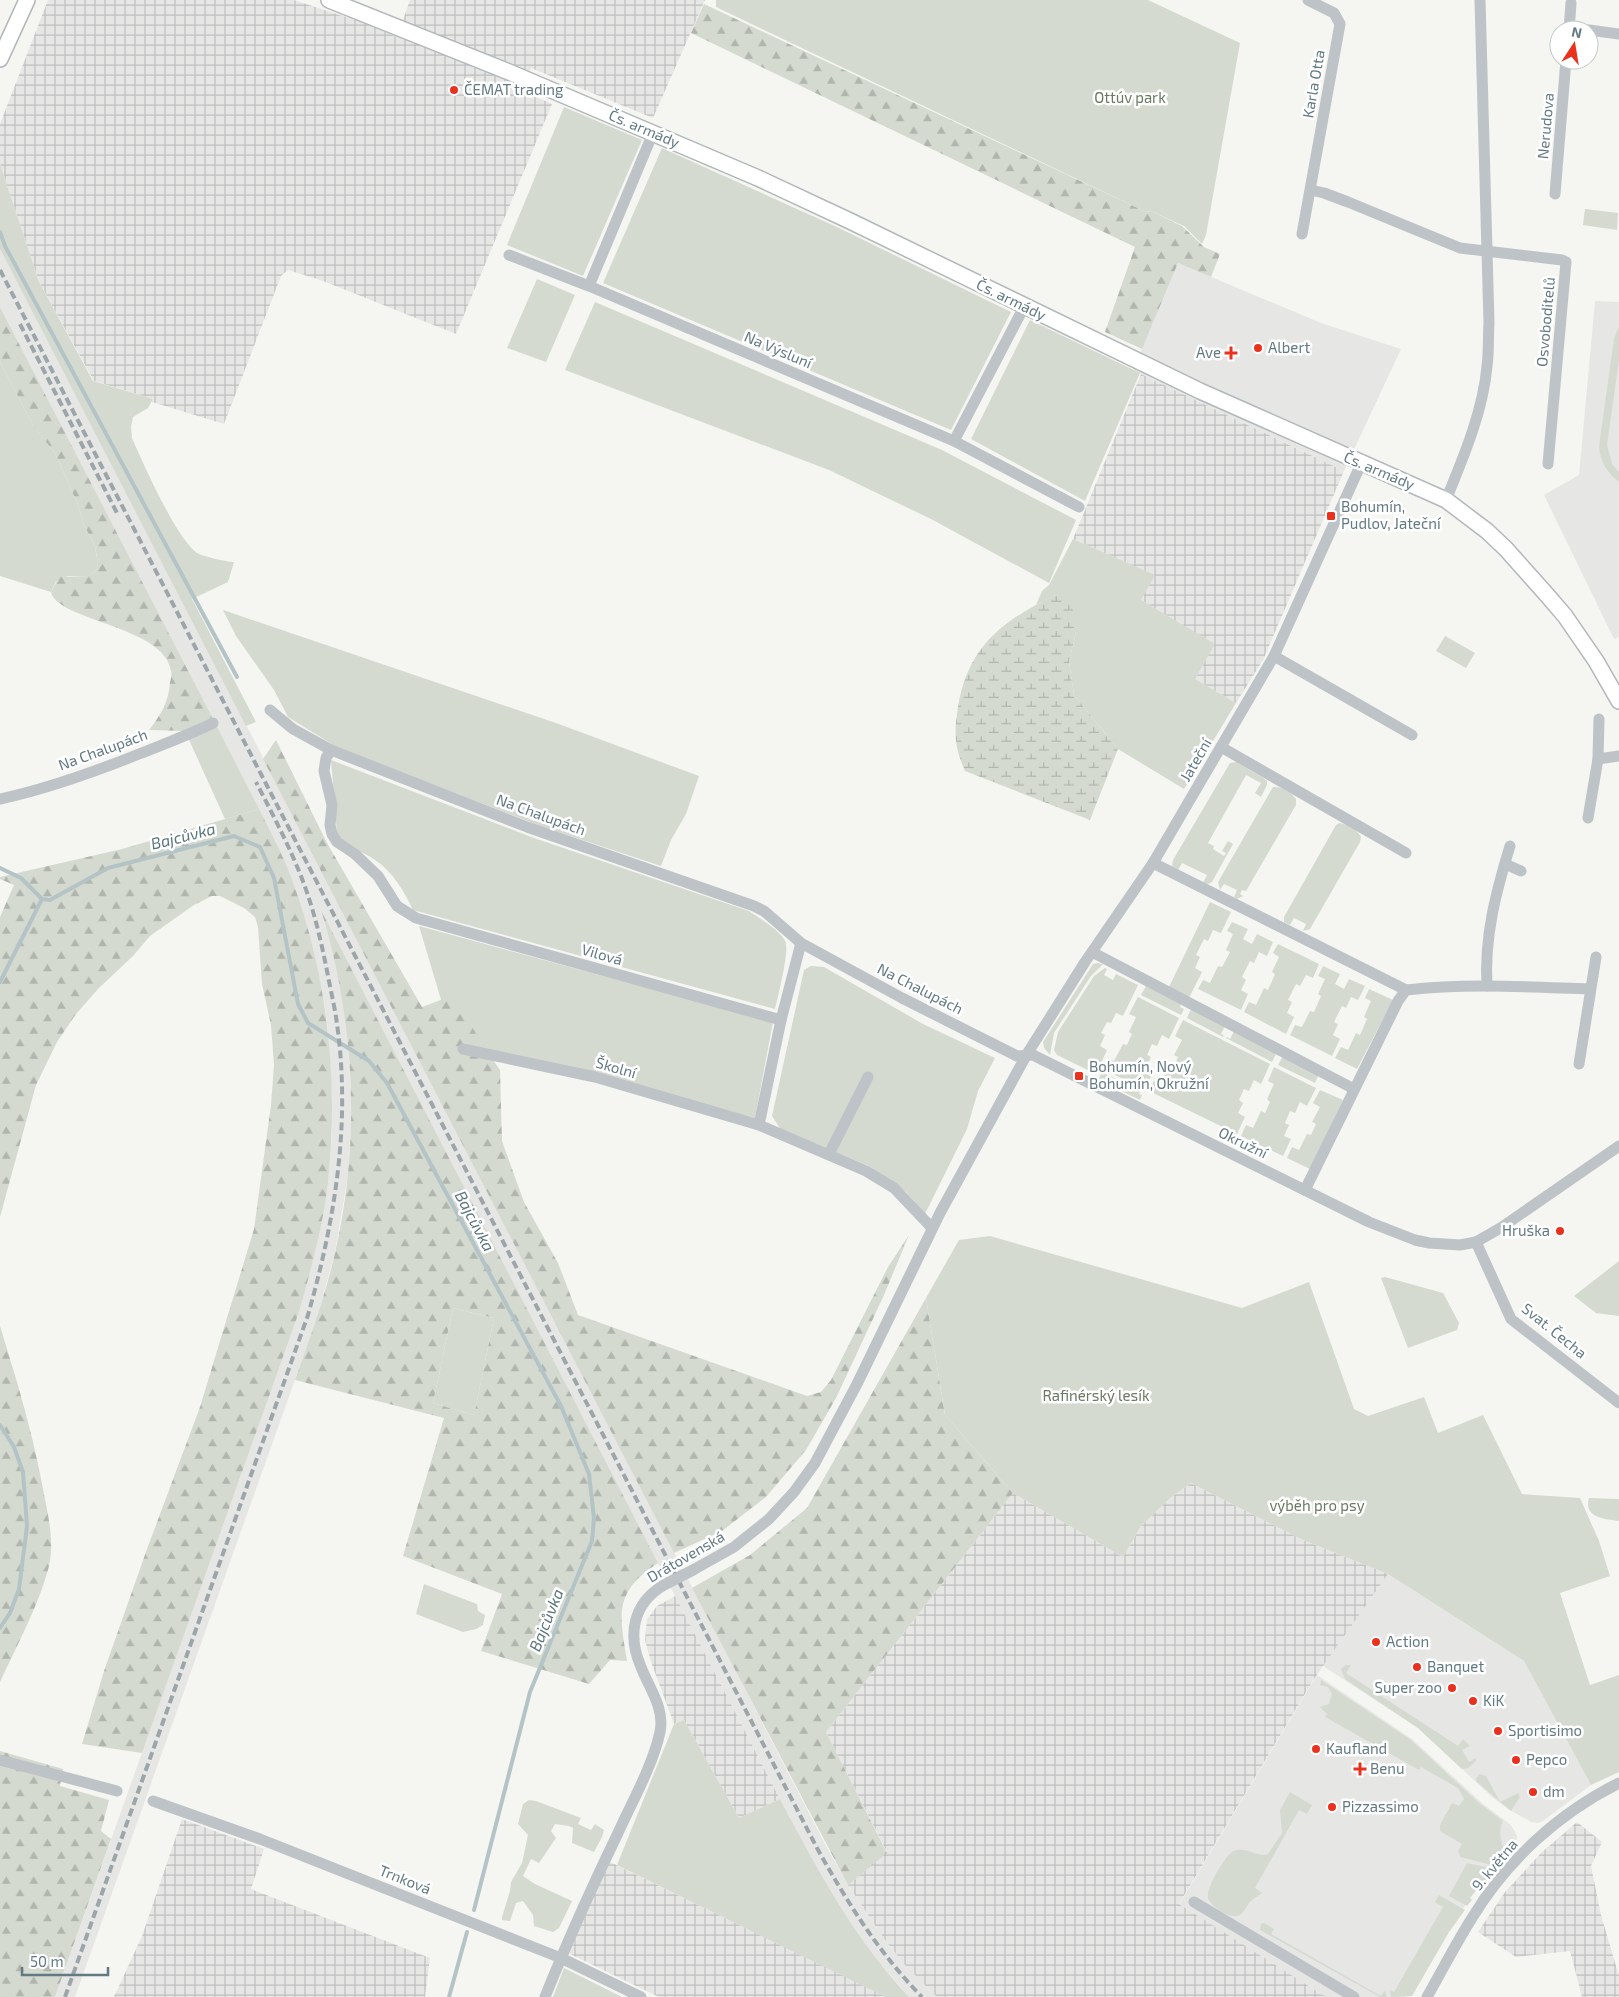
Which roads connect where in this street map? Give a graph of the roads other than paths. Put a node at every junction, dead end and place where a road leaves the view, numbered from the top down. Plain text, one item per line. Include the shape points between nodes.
1 (26, 0) edge
2 (330, 0) edge
3 (1308, 0) edge
4 (1480, 0) edge
5 (1572, 3) dead end
6 (1570, 20) edge
7 (1599, 31) edge
8 (1619, 34) edge
9 (0, 59) edge
10 (1565, 70) edge
11 (653, 133) junction
12 (1311, 190) junction
13 (1555, 194) dead end
14 (1302, 234) dead end
15 (1487, 252) junction
16 (509, 255) dead end
17 (589, 286) junction
18 (1024, 307) junction
19 (954, 441) junction
20 (1361, 464) junction
21 (1548, 464) dead end
22 (1446, 500) junction
23 (1079, 507) dead end
24 (1274, 656) junction
25 (1619, 700) edge
26 (270, 710) dead end
27 (1599, 719) dead end
28 (213, 722) dead end
29 (1412, 735) dead end
30 (1221, 747) junction
31 (331, 750) junction
32 (1619, 756) edge
33 (1598, 759) junction
34 (0, 799) edge
35 (1588, 818) dead end
36 (1510, 846) dead end
37 (1406, 853) dead end
38 (1153, 863) junction
39 (1505, 864) junction
40 (1521, 871) dead end
41 (801, 943) junction
42 (1092, 952) junction
43 (1596, 957) dead end
44 (1487, 986) junction
45 (1590, 989) junction
46 (1406, 990) junction
47 (780, 1020) junction
48 (463, 1048) dead end
49 (1027, 1054) junction
50 (1579, 1064) dead end
51 (868, 1077) dead end
52 (1354, 1089) junction
53 (759, 1125) junction
54 (1619, 1146) edge
55 (829, 1154) junction
56 (1305, 1190) junction
57 (932, 1228) junction
58 (1476, 1242) junction
59 (1619, 1403) edge
60 (0, 1760) edge
61 (1619, 1783) edge
62 (117, 1791) dead end
63 (153, 1801) dead end
64 (1194, 1902) dead end
65 (561, 1958) junction
66 (545, 1997) edge
67 (641, 1997) edge
68 (1354, 1997) edge
69 (1427, 1997) edge

1 - 9 main road
2 - 11 main road, Čs. armády
3 - 12 street, Karla Otta via 1334,13 1340,24
4 - 15 street
5 - 6 street
7 - 8 street
10 - 13 street, Nerudova
11 - 17 street
11 - 18 main road, Čs. armády via 834,213
12 - 14 street, Karla Otta
12 - 15 street via 1460,248
15 - 21 street, Osvoboditelů via 1566,262
15 - 22 street via 1487,368 1463,458
16 - 17 street, Na Výsluní
17 - 19 street, Na Výsluní
18 - 19 street
18 - 20 main road, Čs. armády
19 - 23 street, Na Výsluní
20 - 22 main road, Čs. armády
20 - 24 street, Jateční
22 - 25 main road, Čs. armády via 1506,549 1547,594 1596,661
24 - 29 street
24 - 30 street, Jateční
26 - 31 street, Na Chalupách via 293,729
27 - 33 street
28 - 34 street, Na Chalupách via 106,767
30 - 37 street
30 - 38 street, Jateční
31 - 41 street, Na Chalupách via 527,827 754,906
31 - 47 street, Vilová via 324,771 332,805 332,834 337,842 378,876 398,906 416,918
32 - 33 street
33 - 35 street
36 - 39 street
38 - 42 street, Jateční
38 - 46 street
39 - 40 street
39 - 44 street via 1490,920
41 - 47 street
41 - 49 street, Na Chalupách via 1017,1056
42 - 49 street, Jateční
42 - 52 street
43 - 45 street
44 - 45 street
44 - 46 street
45 - 50 street
46 - 52 street
47 - 53 street
48 - 53 street, Školní via 596,1077
49 - 56 street, Okružní
49 - 57 street
51 - 55 street
52 - 56 street
53 - 55 street, Školní
54 - 58 street, Okružní via 1502,1228
55 - 57 street, Školní via 866,1170 894,1188
56 - 58 street, Okružní via 1369,1222 1415,1240 1444,1245
57 - 65 street, Drátovenská, bridge via 853,1392 805,1478 783,1505 751,1534 720,1556 664,1585 643,1603 634,1628 636,1653 659,1707 662,1725 636,1795
58 - 59 street, Svat. Čecha via 1511,1319
60 - 62 street
61 - 69 street, 9. května via 1568,1814 1506,1871 1472,1918
63 - 65 street, Trnková via 260,1839
64 - 68 street
65 - 66 street, Drátovenská
65 - 67 street, Trnková

